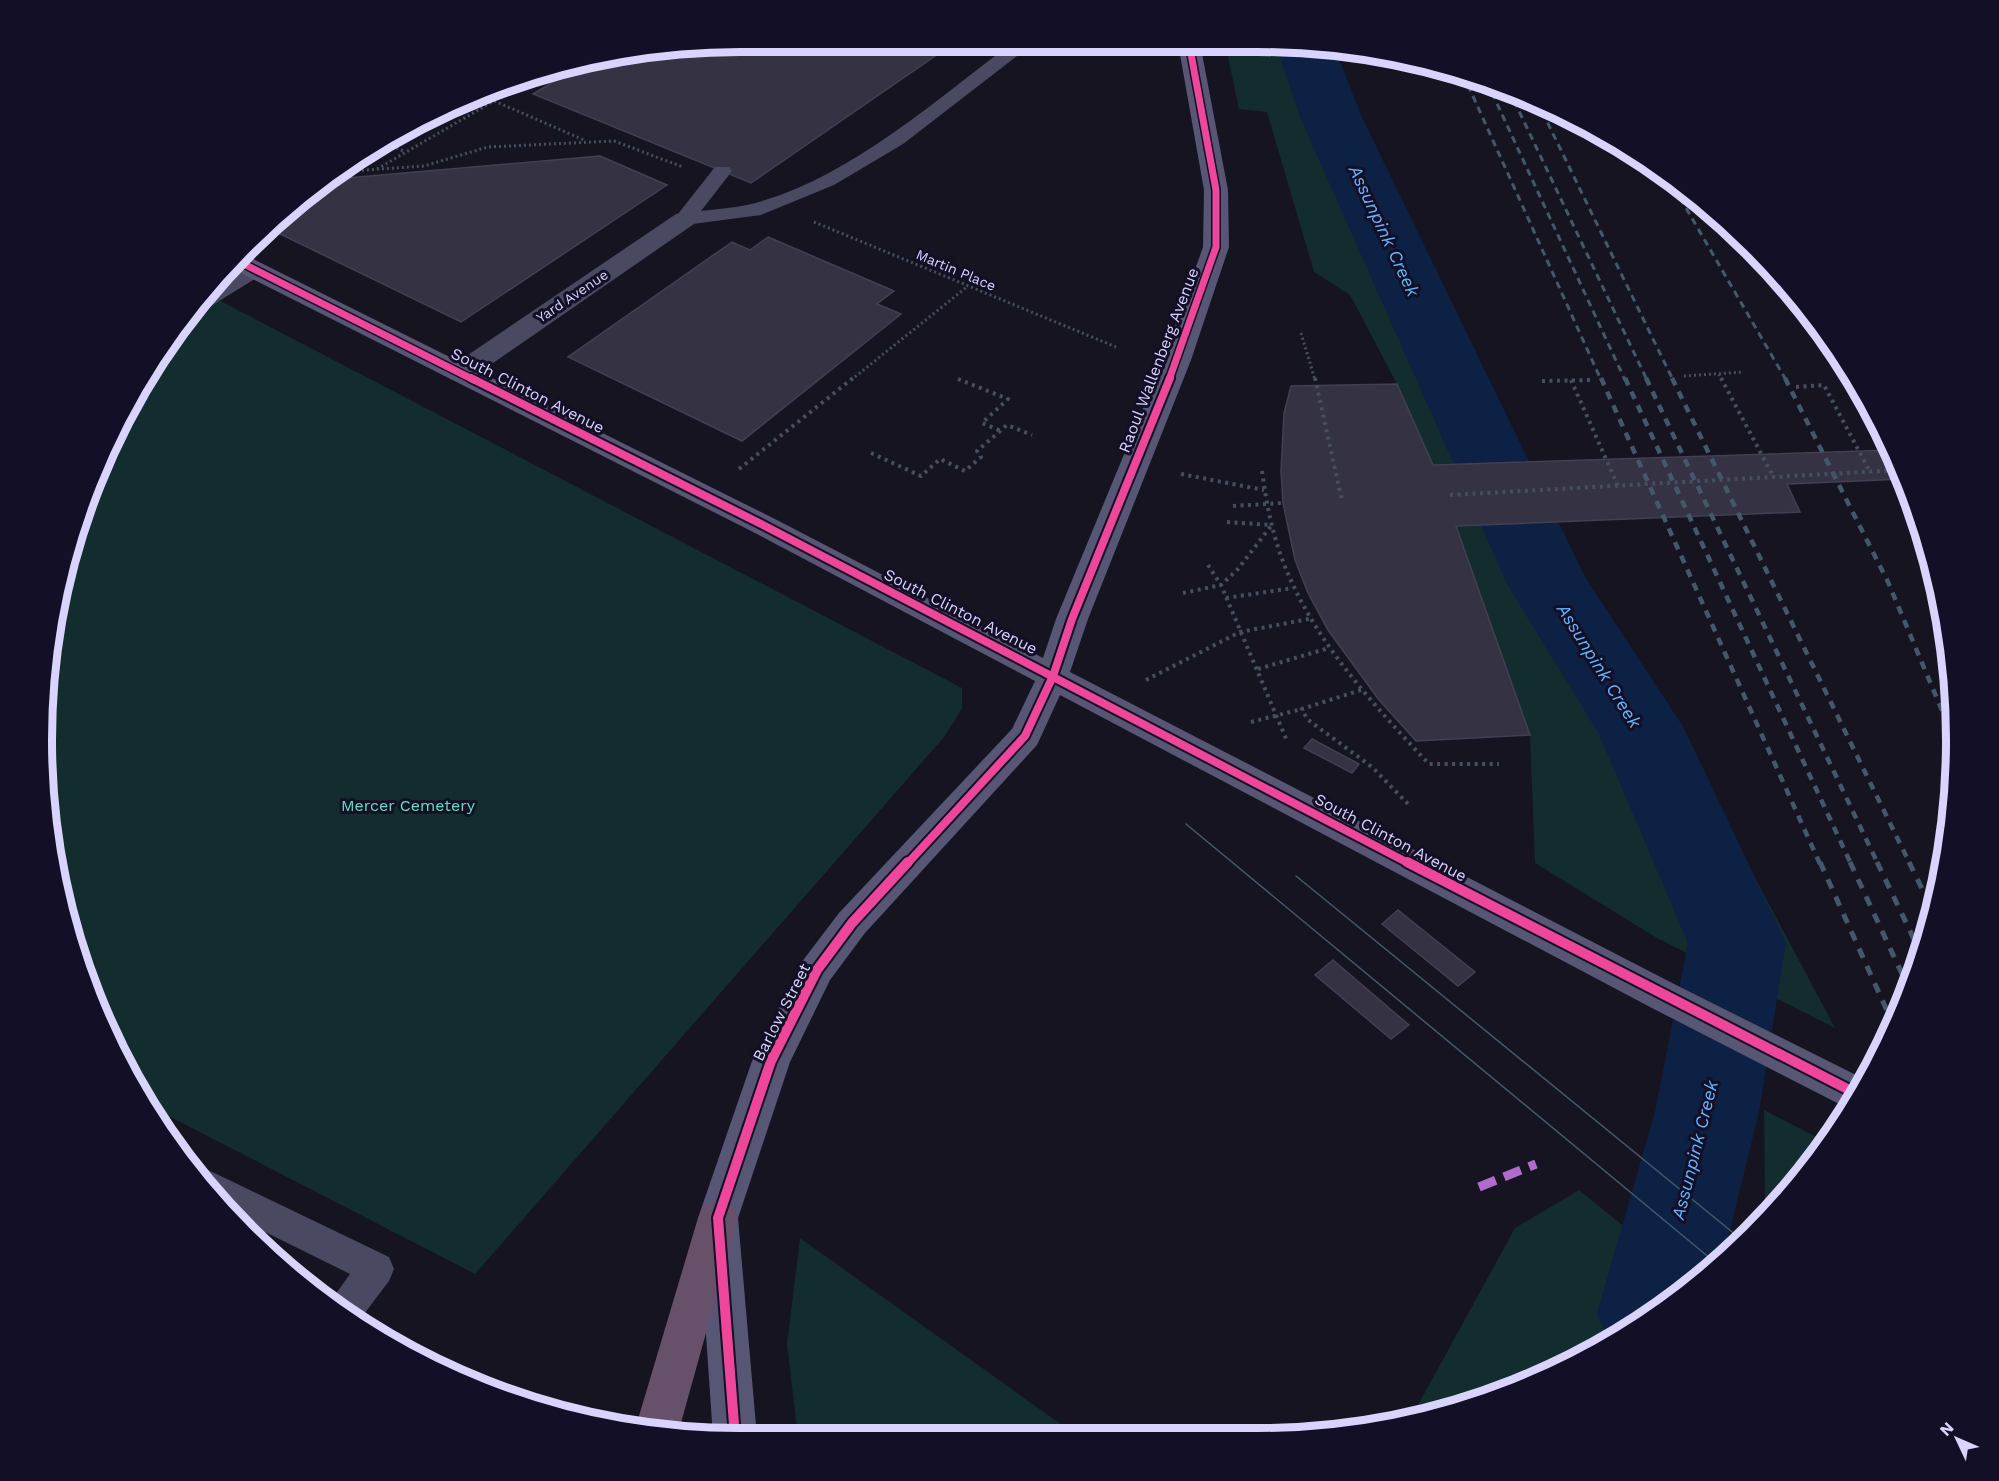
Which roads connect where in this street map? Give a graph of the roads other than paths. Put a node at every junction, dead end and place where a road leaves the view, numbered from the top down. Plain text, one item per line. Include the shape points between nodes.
1 (1010, 53) edge
2 (1191, 53) edge
3 (690, 211) junction
4 (245, 265) edge
5 (460, 373) junction
6 (1053, 676) junction
7 (1850, 1091) edge
8 (237, 1209) edge
9 (718, 1218) junction
10 (348, 1306) edge
11 (659, 1424) edge
12 (734, 1428) edge

1 - 3 lane via 861,163 794,196 752,210
2 - 6 street, Raoul Wallenberg Avenue via 1216,190 1216,248 1177,360 1072,619
3 - 3 lane via 724,196 713,170 681,189
3 - 5 street, Yard Avenue
4 - 5 street, South Clinton Avenue
5 - 6 street, South Clinton Avenue
6 - 7 street, South Clinton Avenue
6 - 9 street, Barlow Street via 1025,736 852,923 817,970 771,1061
8 - 10 lane via 376,1269
9 - 11 highway
9 - 12 street, Barlow Street

